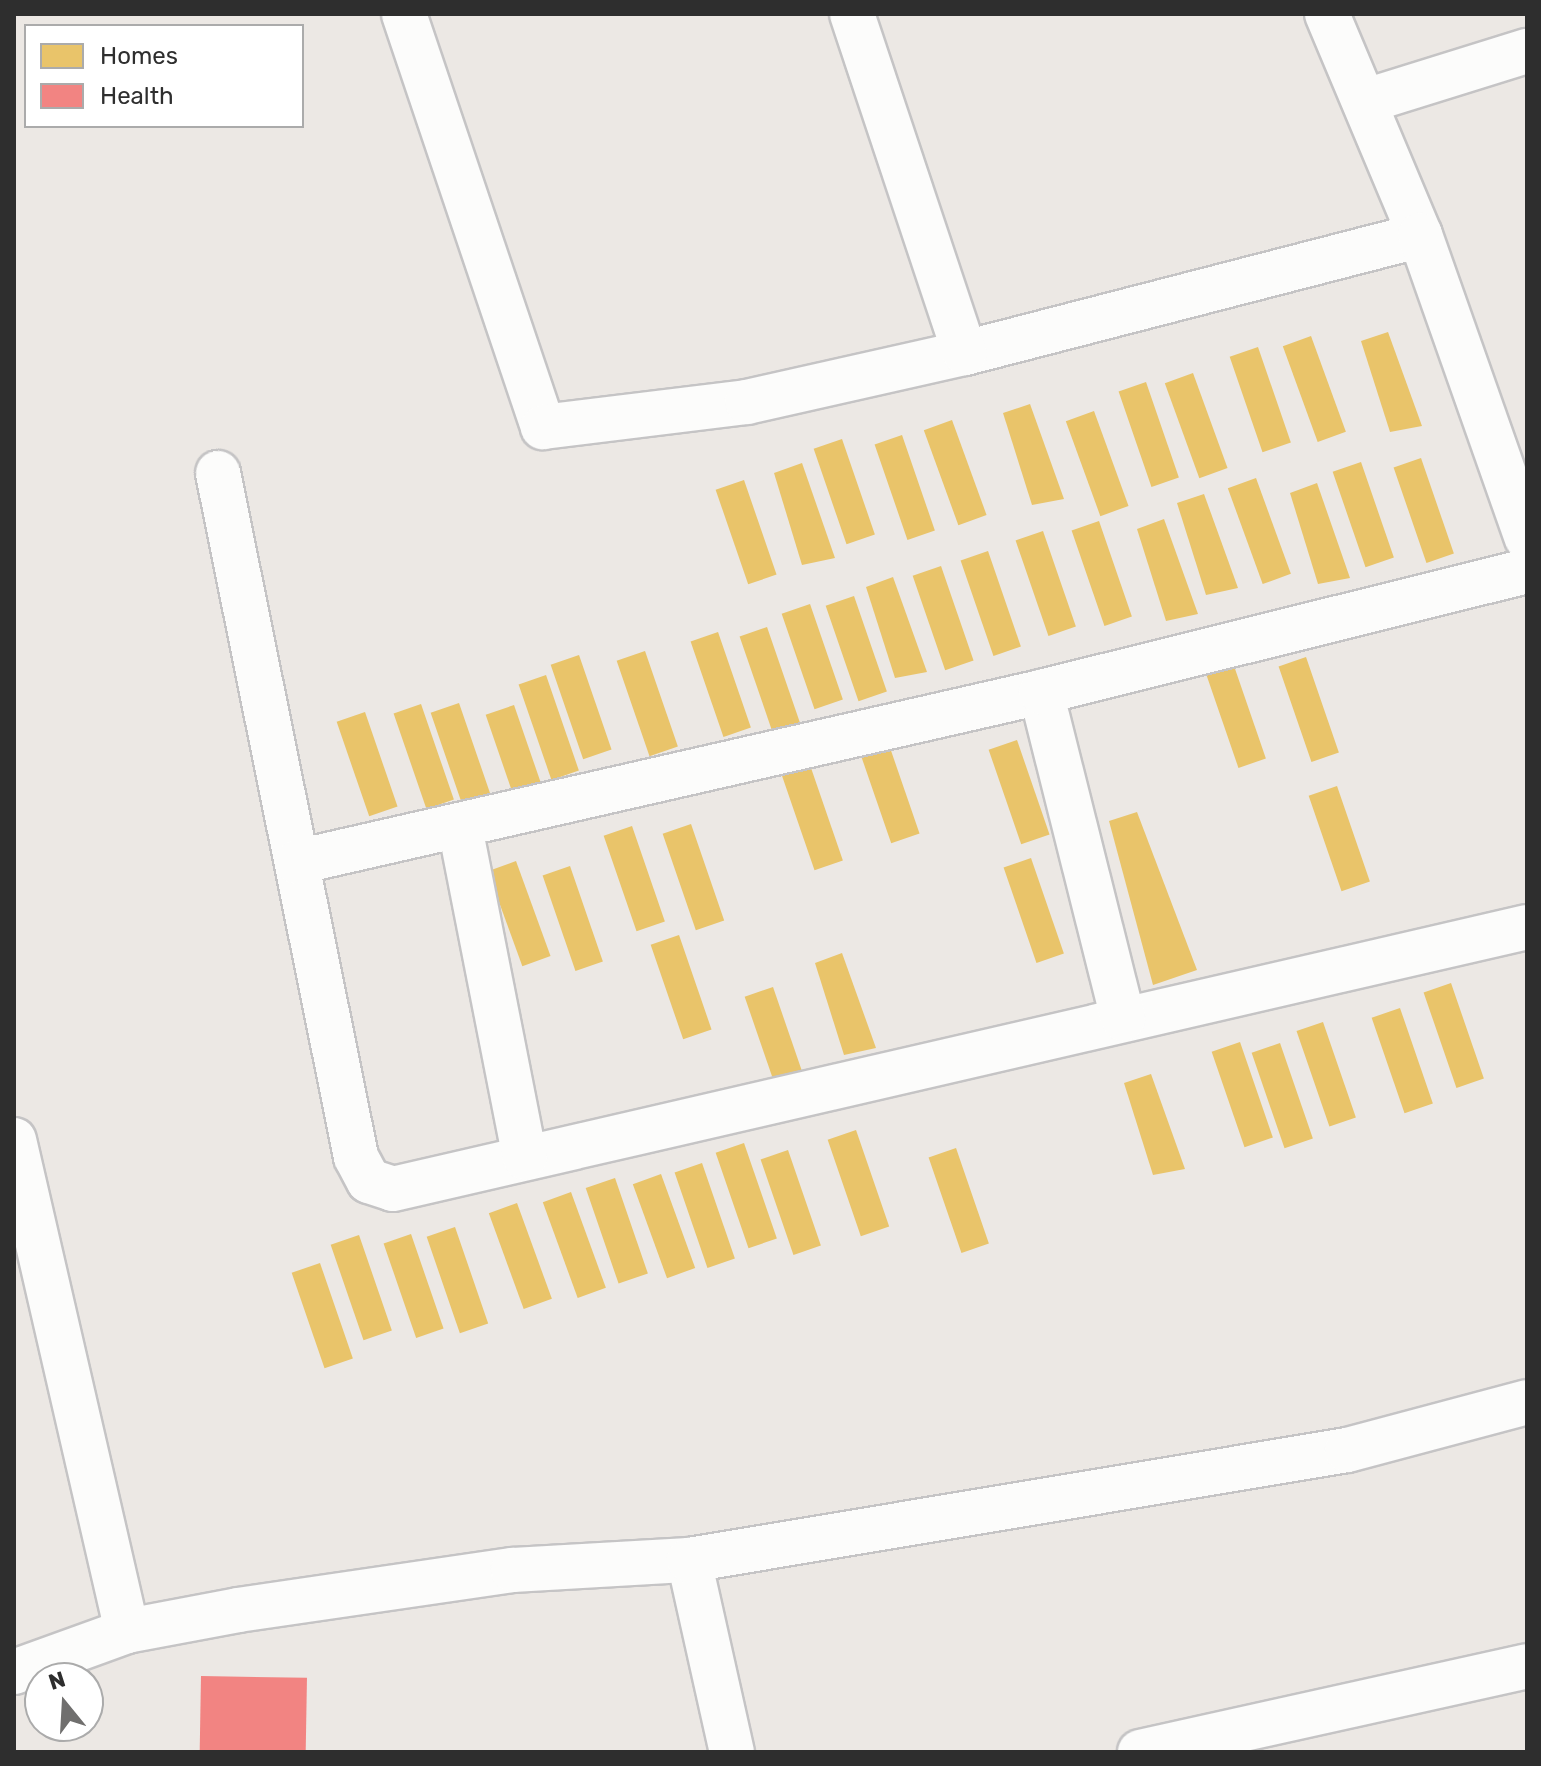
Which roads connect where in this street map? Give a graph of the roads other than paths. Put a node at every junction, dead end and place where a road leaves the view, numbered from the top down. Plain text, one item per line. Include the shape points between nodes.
1 (404, 14) edge
2 (852, 14) edge
3 (1327, 14) edge
4 (1527, 51) edge
5 (1366, 101) junction
6 (1420, 235) junction
7 (965, 353) junction
8 (218, 473) dead end
9 (1527, 538) edge
10 (1527, 571) edge
11 (1041, 692) junction
12 (460, 827) junction
13 (297, 862) junction
14 (1527, 927) edge
15 (1123, 1019) junction
16 (14, 1140) edge
17 (525, 1158) junction
18 (1527, 1402) edge
19 (689, 1560) junction
20 (127, 1631) junction
21 (1527, 1666) edge
22 (14, 1672) edge
23 (732, 1752) edge
24 (1140, 1752) edge

1 - 7 street via 543,427 747,402
2 - 7 street
3 - 5 street
4 - 5 street
5 - 6 street
6 - 7 street
6 - 9 street
8 - 13 street
10 - 11 street
11 - 12 street
11 - 15 street
12 - 13 street
12 - 17 street
13 - 17 street via 356,1157 369,1181 393,1189
14 - 15 street
15 - 17 street via 1014,1049
16 - 20 street
18 - 19 street via 1347,1450
19 - 20 street via 513,1570
19 - 23 street
20 - 22 street
21 - 24 street

